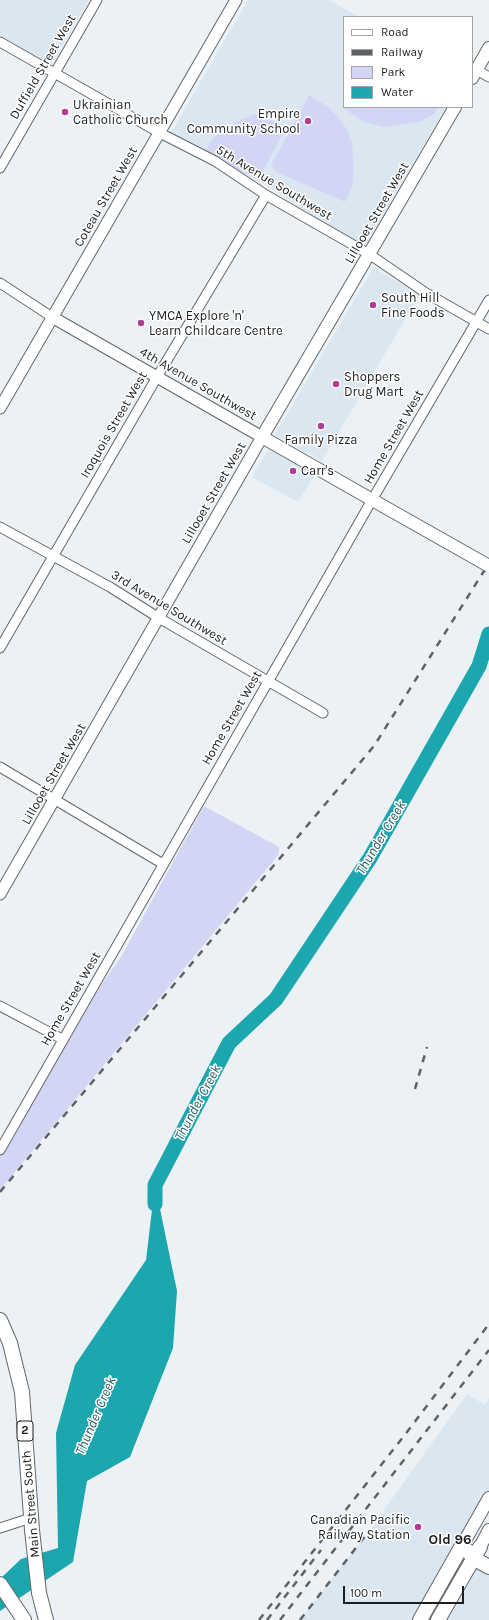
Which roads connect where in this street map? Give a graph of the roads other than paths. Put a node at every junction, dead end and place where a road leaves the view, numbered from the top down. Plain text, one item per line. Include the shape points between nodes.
1 (97, 0) edge
2 (236, 0) edge
3 (0, 42) edge
4 (489, 48) edge
5 (54, 74) junction
6 (474, 74) edge
7 (489, 78) edge
8 (454, 108) edge
9 (160, 133) junction
10 (0, 168) edge
11 (266, 195) junction
12 (369, 254) junction
13 (0, 283) edge
14 (489, 300) edge
15 (52, 317) junction
16 (476, 322) junction
17 (489, 329) edge
18 (157, 377) junction
19 (0, 408) edge
20 (262, 437) junction
21 (378, 503) junction
22 (0, 527) edge
23 (53, 557) junction
24 (489, 566) edge
25 (159, 618) junction
26 (0, 648) edge
27 (268, 681) junction
28 (323, 713) dead end
29 (0, 766) edge
30 (56, 799) junction
31 (163, 864) junction
32 (0, 894) edge
33 (0, 1006) edge
34 (62, 1039) junction
35 (0, 1150) edge
36 (0, 1320) edge
37 (489, 1498) edge
38 (31, 1518) junction
39 (0, 1528) edge
40 (489, 1530) edge
41 (463, 1544) junction
42 (481, 1552) edge
43 (489, 1567) edge
44 (0, 1584) edge
45 (21, 1615) edge
46 (46, 1620) edge
47 (420, 1620) edge
48 (438, 1620) edge

1 - 5 street, Duffield Street West
2 - 9 street, Coteau Street West
3 - 5 street, 5th Avenue Southwest
4 - 6 main road
5 - 9 street, 5th Avenue Southwest
5 - 10 street, Duffield Street West
6 - 7 street
8 - 12 main road, Lillooet Street West
9 - 11 street, 5th Avenue Southwest via 214,161
9 - 15 street, Coteau Street West
11 - 12 street, 5th Avenue Southwest
11 - 18 street, Iroquois Street West
12 - 16 street, 5th Avenue Southwest via 426,293
12 - 20 main road, Lillooet Street West
13 - 15 street, 4th Avenue Southwest
14 - 16 street, Home Street West
15 - 18 street, 4th Avenue Southwest
15 - 19 street, Coteau Street West
16 - 17 street, 5th Avenue Southwest
16 - 21 street, Home Street West
18 - 20 street, 4th Avenue Southwest
18 - 23 street, Iroquois Street West
20 - 21 main road, 4th Avenue Southwest
20 - 25 street, Lillooet Street West
21 - 24 main road, 4th Avenue Southwest, bridge
21 - 27 street, Home Street West
22 - 23 street, 3rd Avenue Southwest
23 - 25 street, 3rd Avenue Southwest via 110,587
23 - 26 street, Iroquois Street West
25 - 27 street, 3rd Avenue Southwest
25 - 30 street, Lillooet Street West
27 - 28 street, 3rd Avenue Southwest
27 - 31 street, Home Street West
29 - 30 street
30 - 31 street via 113,836
30 - 32 street, Lillooet Street West
31 - 34 street, Home Street West
33 - 34 street
34 - 35 street, Home Street West
36 - 38 main road, Main Street South / 2 via 10,1343 22,1392
37 - 41 main road
38 - 39 street
38 - 46 main road, Main Street South / 2 via 39,1593
40 - 42 main road
41 - 42 main road
41 - 47 main road
42 - 43 main road
42 - 48 main road
44 - 45 main road

